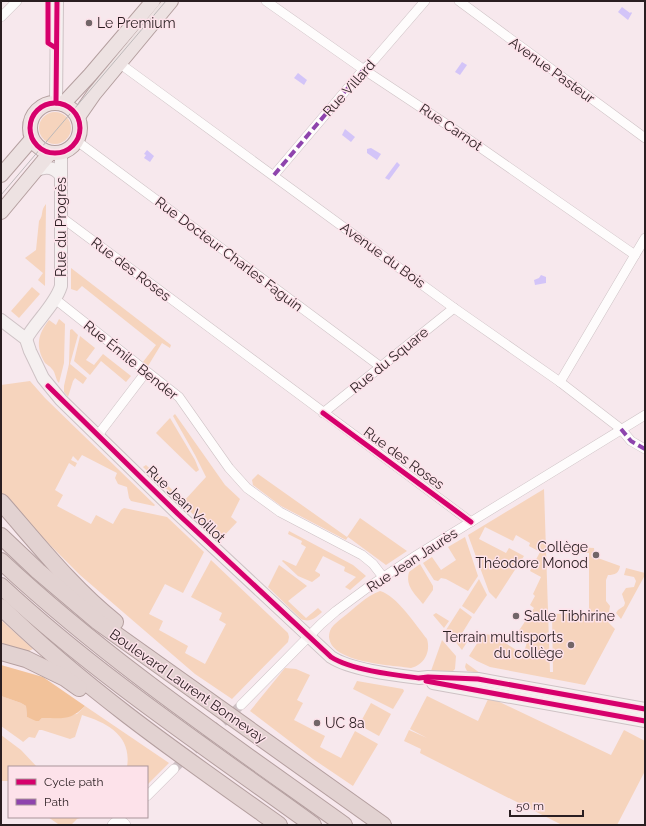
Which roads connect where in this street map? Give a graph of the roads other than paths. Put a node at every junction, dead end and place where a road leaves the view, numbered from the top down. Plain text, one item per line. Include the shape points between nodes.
1 (17, 1) edge
2 (57, 1) edge
3 (153, 1) edge
4 (171, 1) edge
5 (266, 1) edge
6 (425, 1) edge
7 (459, 1) edge
8 (1, 17) edge
9 (119, 63) junction
10 (364, 70) junction
11 (60, 103) junction
12 (78, 117) junction
13 (645, 138) edge
14 (32, 139) junction
15 (77, 141) junction
16 (56, 153) junction
17 (37, 170) junction
18 (1, 175) edge
19 (274, 175) junction
20 (61, 176) junction
21 (1, 212) edge
22 (61, 217) junction
23 (645, 238) edge
24 (635, 254) junction
25 (55, 299) junction
26 (454, 308) junction
27 (1, 320) edge
28 (26, 339) junction
29 (381, 367) junction
30 (146, 372) junction
31 (560, 382) junction
32 (323, 413) junction
33 (645, 415) edge
34 (621, 429) junction
35 (98, 435) junction
36 (645, 449) edge
37 (1, 502) edge
38 (471, 522) junction
39 (1, 536) edge
40 (1, 561) edge
41 (383, 577) junction
42 (1, 586) edge
43 (1, 607) edge
44 (309, 637) junction
45 (1, 652) edge
46 (167, 671) junction
47 (419, 678) junction
48 (241, 705) tunnel mouth
49 (645, 709) edge
50 (645, 721) edge
51 (174, 769) tunnel mouth
52 (148, 795) edge
53 (238, 796) junction
54 (125, 821) edge
55 (112, 825) edge
56 (279, 825) edge
57 (313, 825) edge
58 (344, 825) edge
59 (383, 825) edge

1 - 8 street
2 - 11 street
3 - 11 main road via 90,76
4 - 9 main road
5 - 10 street, Rue Carnot
6 - 10 street, Rue Villard
7 - 13 street, Avenue Pasteur
9 - 12 main road
9 - 19 street, Avenue du Bois
10 - 19 street, Rue Villard
10 - 24 street, Rue Carnot
11 - 12 main road via 73,110
11 - 14 main road via 48,104 34,114 30,131
12 - 15 main road via 81,130
14 - 16 main road via 40,149
14 - 18 main road
15 - 16 main road via 70,149
15 - 29 street, Rue Docteur Charles Faguin
16 - 17 main road
16 - 20 street, Rue du Progrès
17 - 20 street via 53,169
17 - 21 main road
19 - 26 street, Avenue du Bois
20 - 22 street, Rue du Progrès
22 - 25 street, Rue du Progrès via 61,286
22 - 32 street, Rue des Roses
23 - 24 street
24 - 31 street
25 - 28 street, Rue du Progrès
25 - 30 street, Rue Émile Bender
26 - 29 street, Rue du Square
26 - 31 street, Avenue du Bois
27 - 28 street
28 - 35 street, Rue Jean Voillot via 48,386
29 - 32 street, Rue du Square
30 - 35 street
30 - 41 street, Rue Émile Bender via 179,397 229,468 247,488 280,512 362,555
31 - 34 street, Avenue du Bois
32 - 38 street, Rue des Roses
33 - 34 street, Rue Jean Jaurès
34 - 36 street, Avenue du Bois via 631,441
34 - 38 street, Rue Jean Jaurès
35 - 44 street, Rue Jean Voillot
37 - 46 highway via 63,572
38 - 41 street, Rue Jean Jaurès
39 - 46 highway, Boulevard Laurent Bonnevay via 97,621
40 - 58 highway via 84,634 141,678
41 - 44 street, Rue Jean Jaurès via 336,611
42 - 57 highway via 68,645 128,692
43 - 53 highway via 105,698
44 - 47 street, Rue Jean Voillot via 338,662
44 - 48 street, Rue Jean Jaurès
45 - 53 highway via 26,658 65,678 154,744
46 - 59 highway, Boulevard Laurent Bonnevay
47 - 49 street via 478,679
47 - 50 street via 428,683
51 - 52 street
53 - 56 highway
54 - 55 street via 116,821

